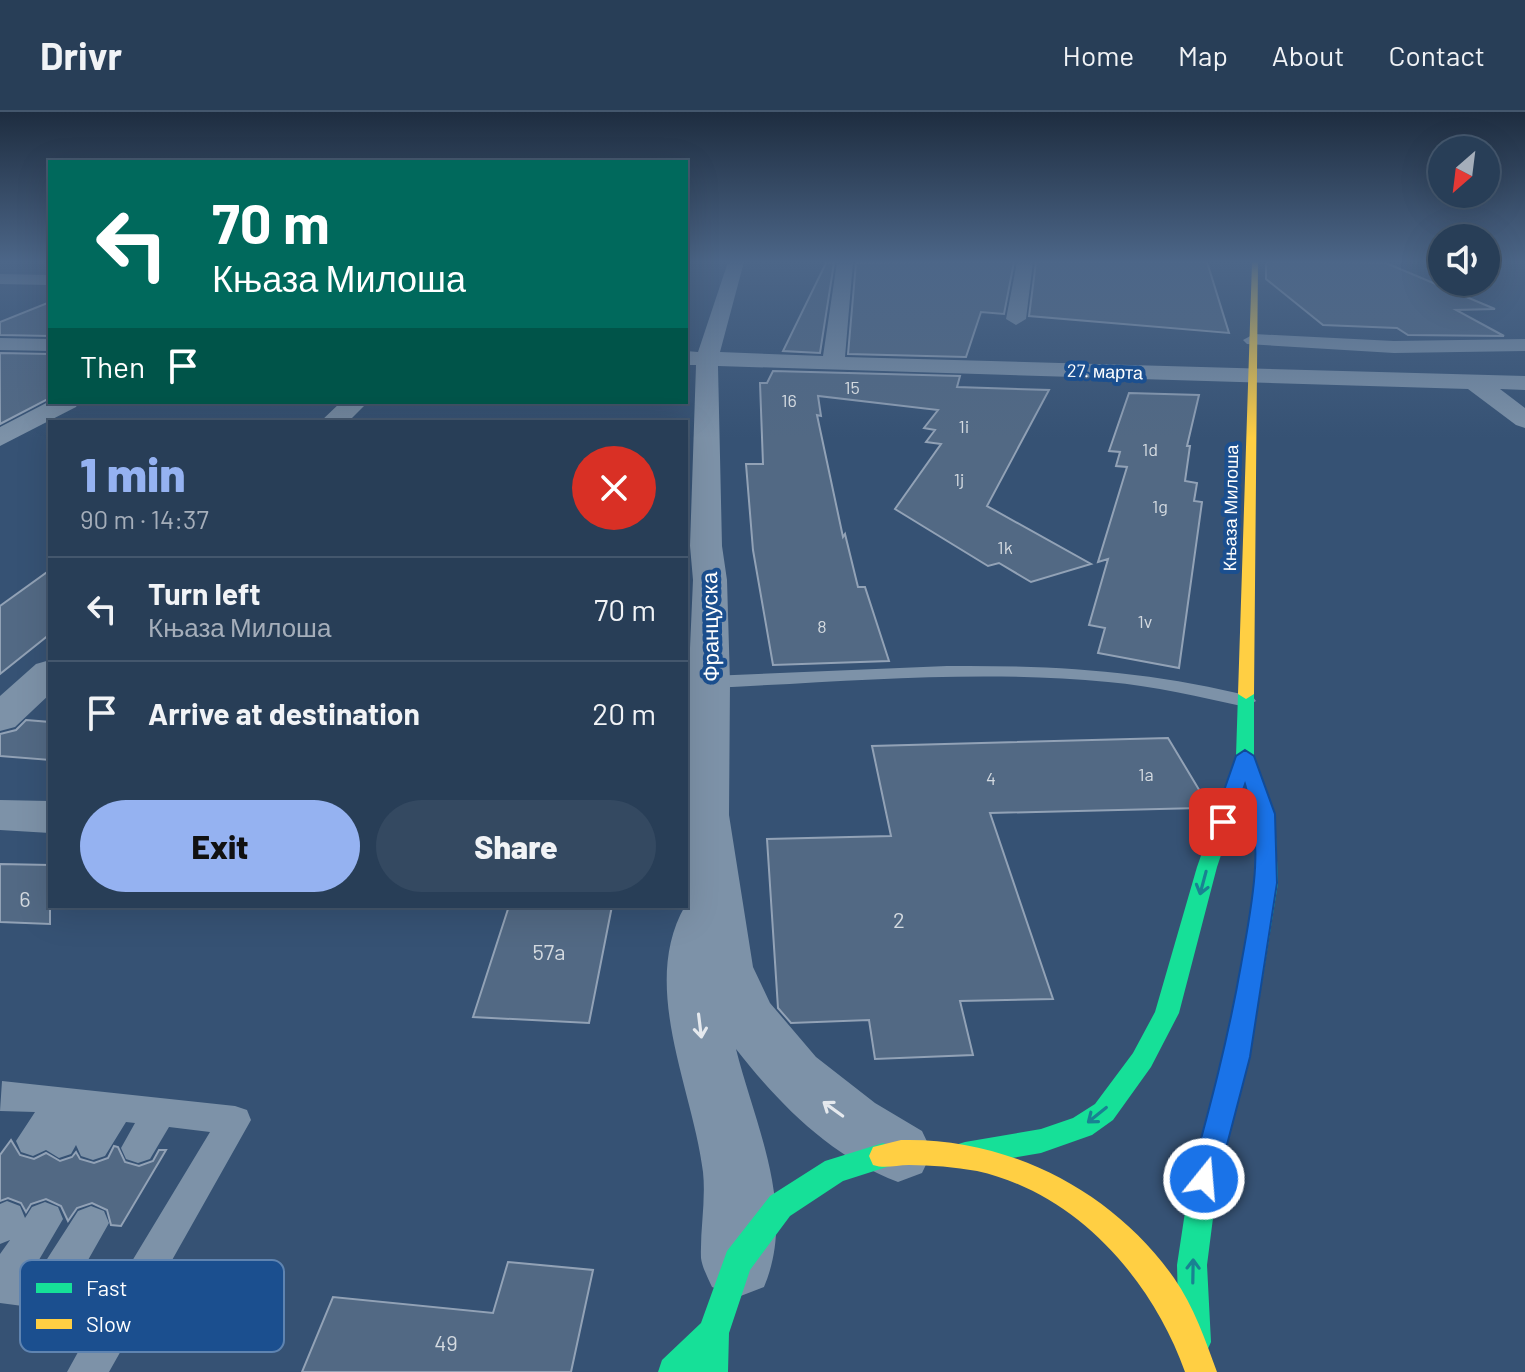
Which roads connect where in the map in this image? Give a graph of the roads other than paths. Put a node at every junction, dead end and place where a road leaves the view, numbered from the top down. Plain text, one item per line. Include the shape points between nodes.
1 (712, 321) edge
2 (838, 321) edge
3 (1254, 321) edge
4 (1254, 340) junction
5 (0, 344) edge
6 (48, 345) edge
7 (1525, 345) edge
8 (697, 359) edge
9 (833, 362) junction
10 (1253, 377) junction
11 (1473, 381) junction
12 (1525, 383) edge
13 (63, 404) edge
14 (354, 404) edge
15 (335, 420) edge
16 (1525, 420) edge
17 (0, 438) edge
18 (696, 545) edge
19 (48, 674) edge
20 (710, 682) junction
21 (1246, 701) junction
22 (0, 718) edge
23 (1245, 756) junction
24 (0, 815) edge
25 (696, 816) edge
26 (48, 817) edge
27 (713, 895) junction
28 (0, 1097) edge
29 (74, 1102) junction
30 (118, 1107) junction
31 (161, 1111) junction
32 (46, 1142) dead end
33 (93, 1145) dead end
34 (138, 1148) dead end
35 (898, 1152) junction
36 (965, 1154) junction
37 (45, 1219) dead end
38 (91, 1223) dead end
39 (68, 1260) edge
40 (153, 1260) edge
41 (738, 1262) junction
42 (1, 1284) edge
43 (713, 1333) junction
44 (1195, 1349) junction
45 (99, 1352) edge
46 (87, 1372) edge
47 (674, 1372) edge
48 (712, 1372) edge
49 (1201, 1372) edge

1 - 8 street, Француска
2 - 9 street
3 - 4 main road, Књаза Милоша
4 - 7 street via 1381,347
4 - 10 main road, Књаза Милоша
5 - 6 street
8 - 9 street, 27. марта
8 - 18 street, Француска
9 - 10 street, 27. марта
10 - 11 street, 27. марта
10 - 21 main road, Књаза Милоша
11 - 12 street, 27. марта
11 - 16 street
13 - 17 street
14 - 15 street
18 - 20 street, Француска via 710,580
19 - 22 street
20 - 21 lane via 910,673 1090,674
20 - 25 street, Француска
21 - 23 main road, Књаза Милоша
23 -> 36 main road, Књаза Милоша via 1167,1013 1126,1084 1104,1112 1082,1127 1041,1141
44 -> 23 main road, Књаза Милоша via 1192,1265 1204,1179 1237,1057 1267,883 1265,814
24 - 26 street
25 - 27 street, Француска
35 -> 27 street, Француска via 811,1092 746,1017 725,967
27 -> 41 street, Француска via 700,930 699,1018 734,1157 740,1204
28 - 29 lane
29 - 30 lane
29 - 32 lane
30 - 31 lane
30 - 33 lane
31 - 34 lane
31 - 40 lane via 235,1120
35 - 36 main road
35 - 41 main road via 835,1170 780,1206
36 - 44 main road via 1033,1176 1097,1216 1153,1274
37 - 42 lane
38 - 39 lane
41 - 43 main road
43 - 47 main road
43 - 48 main road
44 - 49 main road
45 - 46 lane

